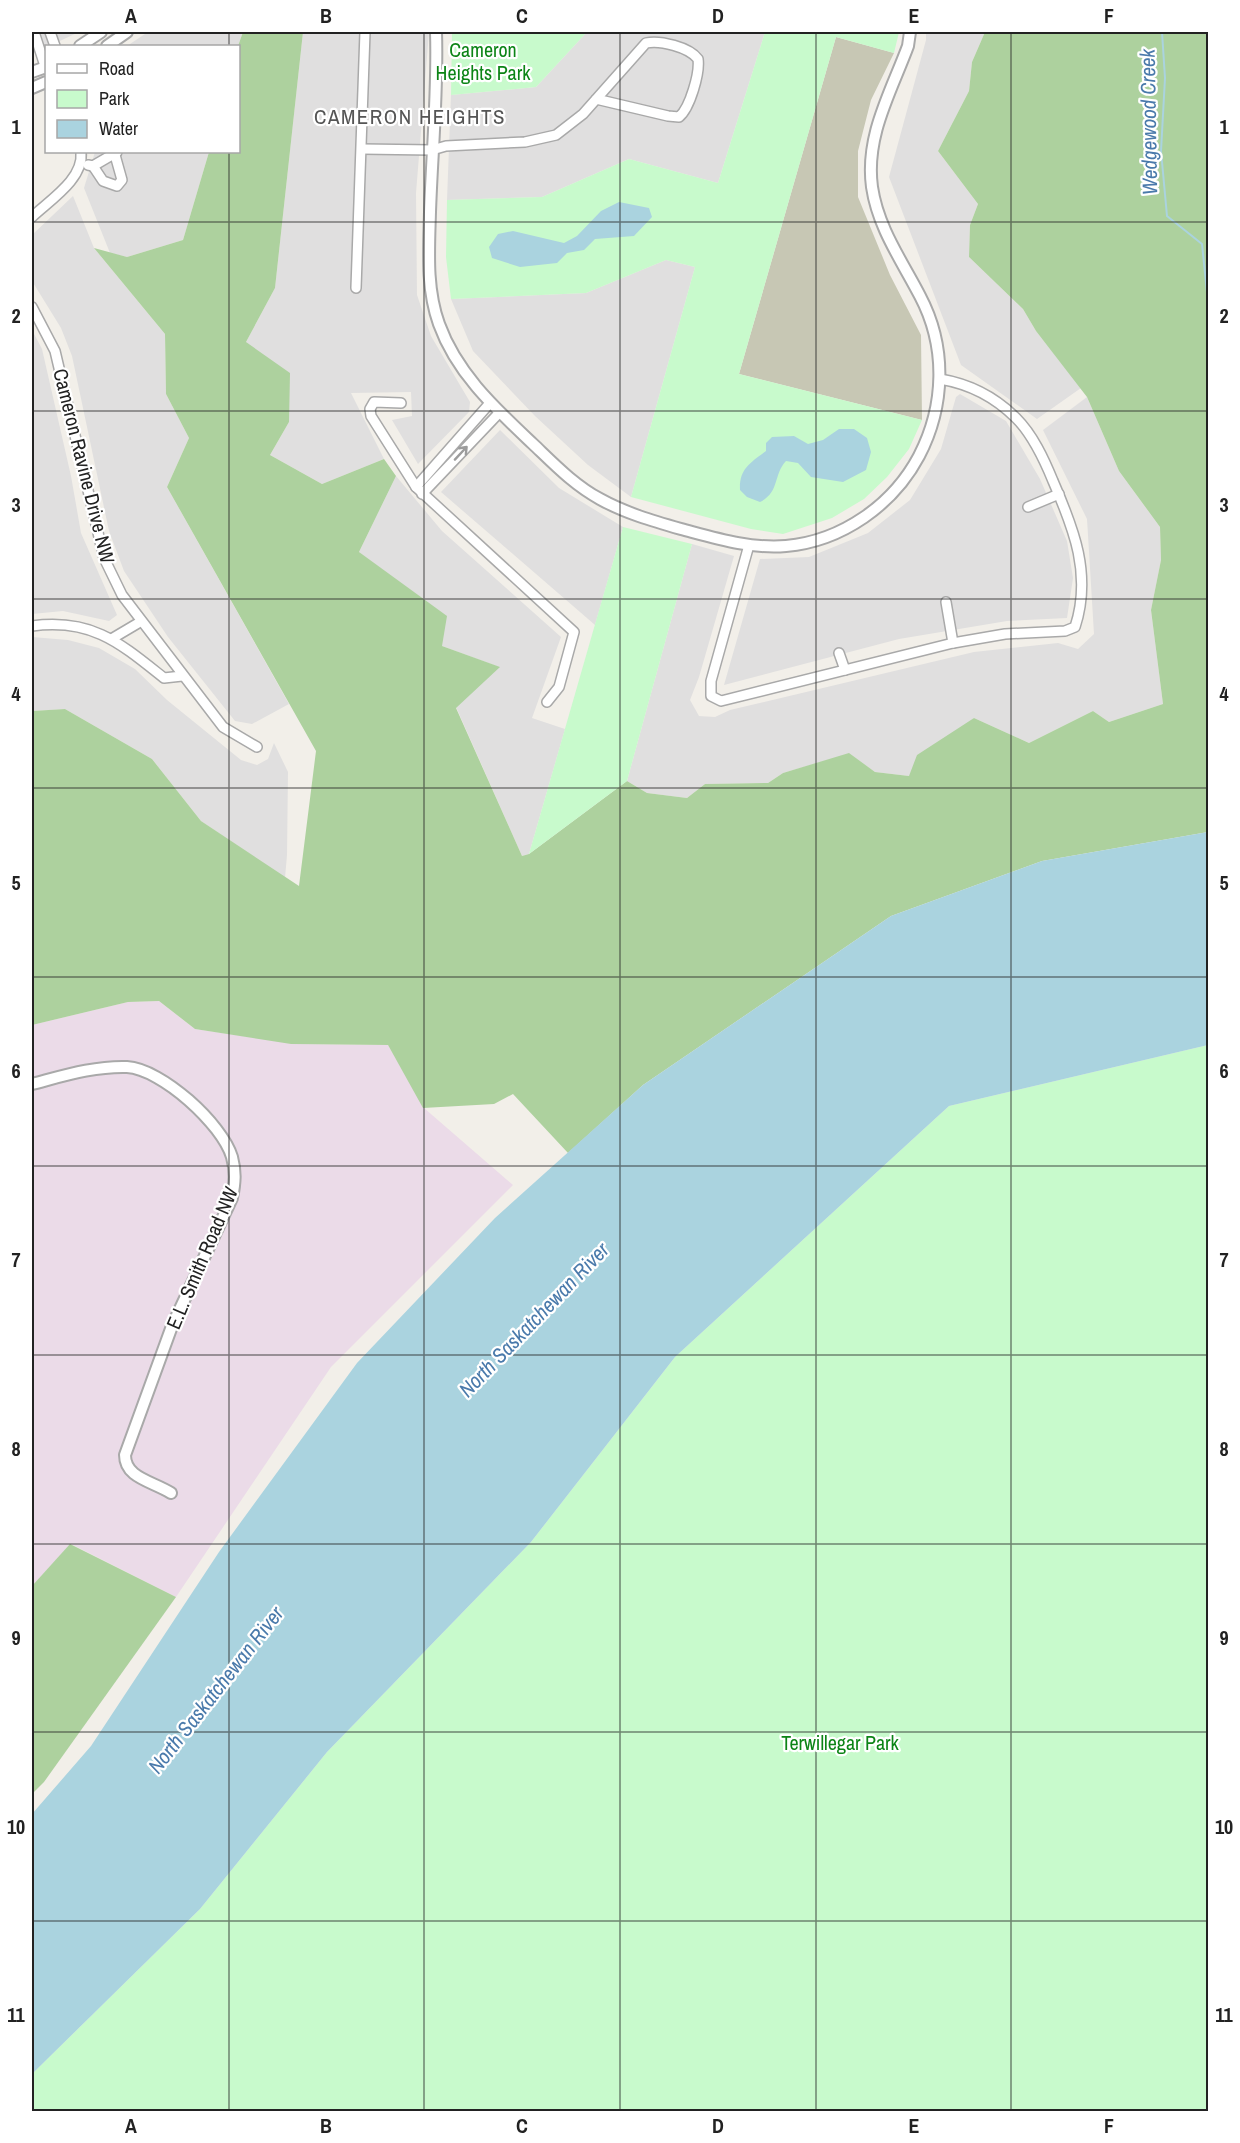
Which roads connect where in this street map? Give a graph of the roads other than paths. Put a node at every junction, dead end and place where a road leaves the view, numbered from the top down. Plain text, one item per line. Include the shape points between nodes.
1 (34, 32) edge
2 (101, 32) edge
3 (127, 32) edge
4 (365, 32) edge
5 (436, 32) edge
6 (910, 32) edge
7 (82, 45) edge
8 (108, 45) edge
9 (45, 65) edge
10 (596, 99) junction
11 (362, 149) junction
12 (432, 150) junction
13 (81, 153) edge
14 (116, 153) edge
15 (82, 164) junction
16 (93, 166) junction
17 (32, 217) edge
18 (356, 288) dead end
19 (32, 308) edge
20 (940, 379) junction
21 (401, 403) dead end
22 (490, 403) junction
23 (500, 412) junction
24 (419, 491) junction
25 (1059, 494) junction
26 (1028, 507) dead end
27 (749, 545) junction
28 (946, 602) dead end
29 (140, 622) junction
30 (32, 626) edge
31 (113, 638) junction
32 (953, 643) junction
33 (839, 653) dead end
34 (845, 670) junction
35 (182, 676) junction
36 (547, 702) dead end
37 (257, 747) dead end
38 (32, 1084) edge
39 (171, 1493) dead end

1 - 9 street
2 - 7 street
3 - 8 street
4 - 11 street
5 - 12 street
6 - 20 street via 874,134 872,186 890,243 929,315
10 - 10 street via 646,43 657,42 691,52 698,59 686,108 679,117
10 - 12 street via 573,123 547,138
11 - 12 street
11 - 18 street
12 - 22 street via 428,260 432,301 452,352
13 - 15 street
14 - 16 street
14 - 16 street via 122,172 117,186 103,181
15 - 16 street
15 - 17 street via 73,178
19 - 29 street, Cameron Ravine Drive NW via 55,351 104,558
20 - 25 street via 971,386 1017,418 1039,451
20 - 27 street via 928,438 905,479 889,498 851,526 829,536 786,546
21 - 24 street via 374,402 371,416
22 - 23 street
22 - 24 street
24 -> 23 street
23 - 27 street via 567,477 599,499 635,516
24 - 36 street via 571,627 574,639 559,687
25 - 26 street
25 - 32 street via 1076,534 1082,567 1075,627
27 - 34 street via 711,681 711,696 728,700
28 - 32 street
29 - 31 street
29 - 35 street, Cameron Ravine Drive NW
30 - 31 street via 72,626
31 - 35 street via 164,678
32 - 34 street
33 - 34 street
35 - 37 street, Cameron Ravine Drive NW via 223,727
38 - 39 street, E.L. Smith Road NW via 94,1068 129,1067 153,1074 190,1100 231,1155 236,1180 232,1198 172,1326 124,1455 130,1473

